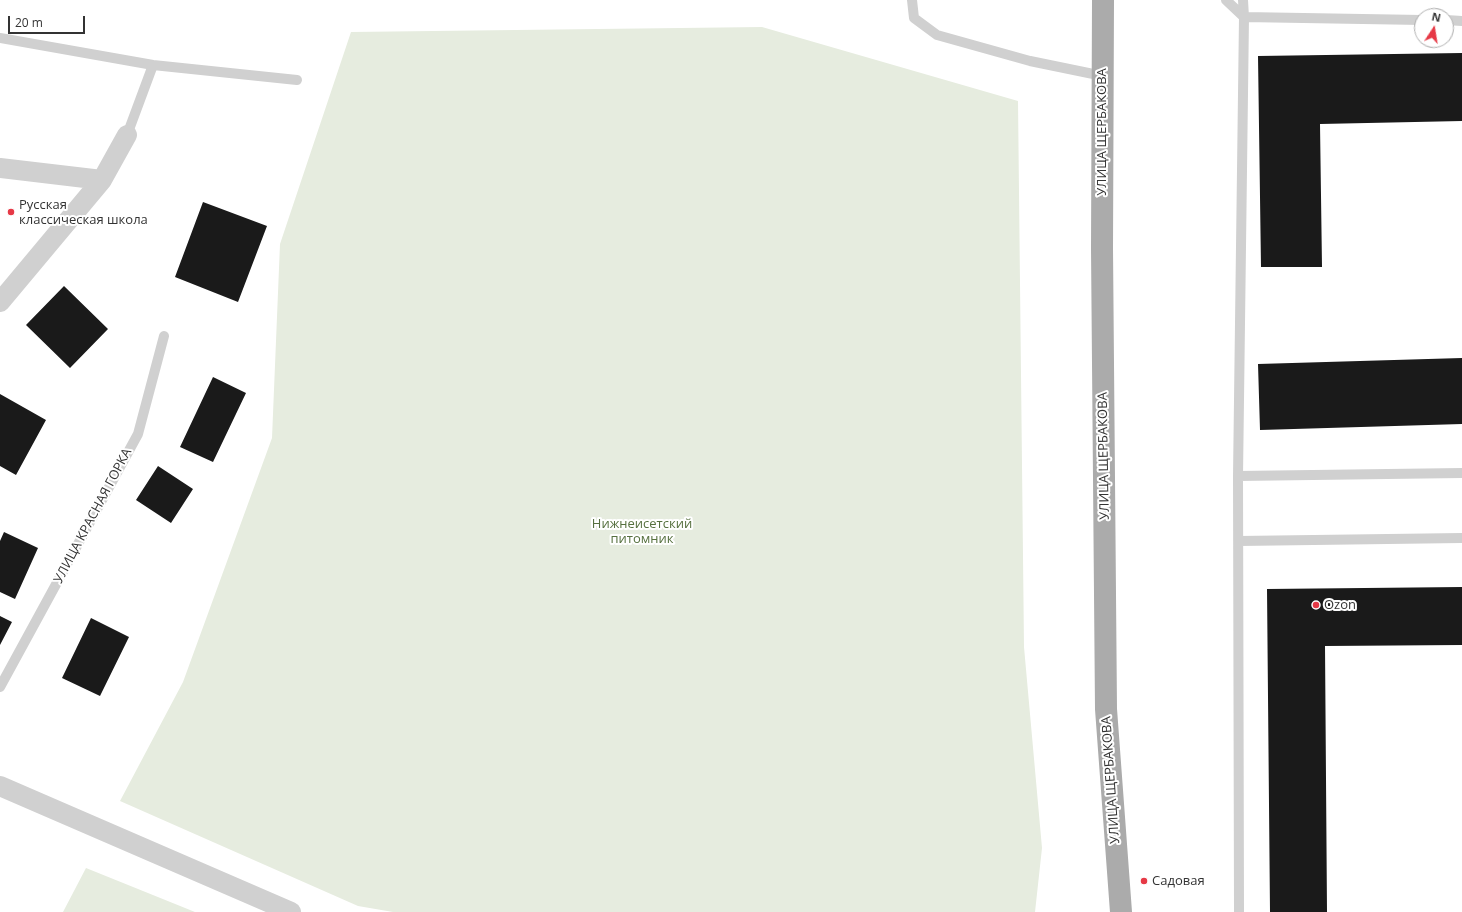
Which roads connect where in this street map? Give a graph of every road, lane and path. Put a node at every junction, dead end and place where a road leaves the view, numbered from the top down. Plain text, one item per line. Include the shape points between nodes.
1 (912, 0) edge
2 (1102, 0) edge
3 (1226, 0) edge
4 (1243, 0) edge
5 (1244, 17) junction
6 (1414, 20) edge
7 (0, 38) edge
8 (153, 65) junction
9 (1103, 76) junction
10 (297, 80) dead end
11 (127, 135) joint
12 (0, 168) edge
13 (102, 180) junction
14 (0, 302) edge
15 (164, 336) dead end
16 (1462, 473) edge
17 (1238, 476) junction
18 (1462, 538) edge
19 (1239, 541) junction
20 (0, 688) edge
21 (0, 786) edge
22 (291, 912) edge
23 (1121, 912) edge
24 (1239, 912) edge

1 - 9 lane via 914,18 937,35 1030,61
2 - 9 main road, УЛИЦА ЩЕРБАКОВА
3 - 5 lane
4 - 5 lane
5 - 6 lane
5 - 17 lane
7 - 8 lane
8 - 10 lane
8 - 11 lane
9 - 23 main road, УЛИЦА ЩЕРБАКОВА via 1106,709
11 - 13 street
12 - 13 street
13 - 14 street
15 - 20 lane, УЛИЦА КРАСНАЯ ГОРКА via 138,434
16 - 17 lane
17 - 19 lane
18 - 19 lane
19 - 24 lane
21 - 22 street

